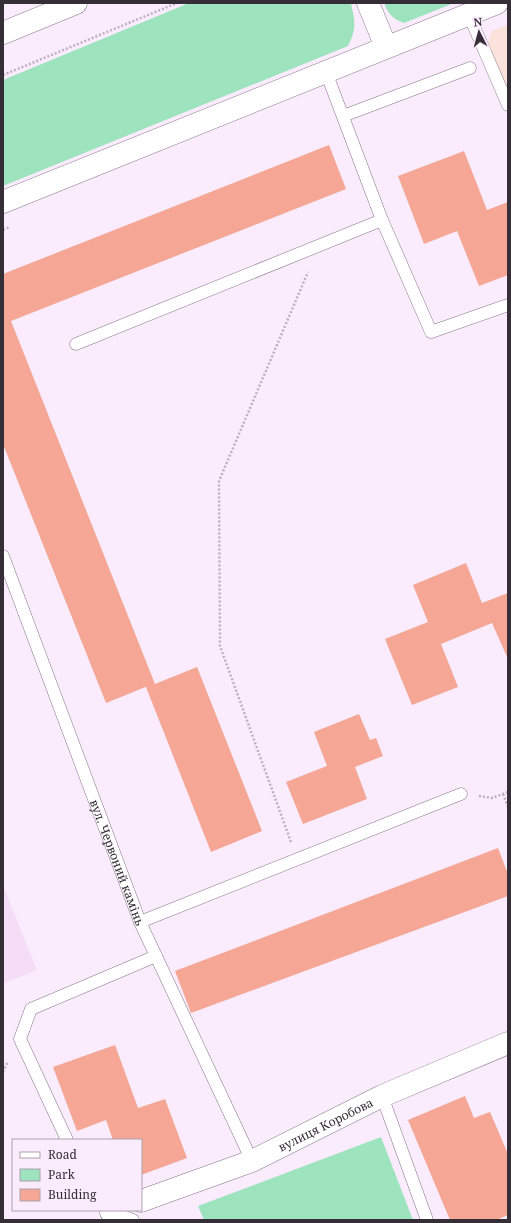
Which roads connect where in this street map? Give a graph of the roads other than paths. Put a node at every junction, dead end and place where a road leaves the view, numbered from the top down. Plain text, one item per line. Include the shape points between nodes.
1 (76, 3) edge
2 (368, 3) edge
3 (497, 3) edge
4 (468, 15) junction
5 (3, 33) edge
6 (386, 48) junction
7 (470, 68) dead end
8 (326, 72) junction
9 (508, 105) edge
10 (343, 116) junction
11 (3, 202) edge
12 (382, 220) junction
13 (508, 305) edge
14 (76, 344) dead end
15 (3, 556) edge
16 (461, 794) road end
17 (140, 922) junction
18 (156, 956) junction
19 (508, 1043) edge
20 (382, 1096) junction
21 (67, 1139) edge
22 (252, 1160) junction
23 (142, 1201) edge
24 (112, 1211) edge
25 (133, 1220) edge
26 (427, 1220) edge

1 - 5 street
2 - 6 street
3 - 4 street
4 - 6 street
4 - 9 lane
6 - 8 street
7 - 10 lane
8 - 10 lane
8 - 11 street
10 - 12 lane
12 - 13 lane via 431,332
12 - 14 lane
15 - 17 lane, вул. Червоний камінь
16 - 17 lane
17 - 18 lane, вул. Червоний камінь
18 - 21 lane via 31,1009 20,1039
18 - 22 lane, вул. Червоний камінь
19 - 20 street, вулиця Коробова
20 - 22 street, вулиця Коробова
20 - 26 lane
22 - 23 street, вулиця Коробова
24 - 25 lane

